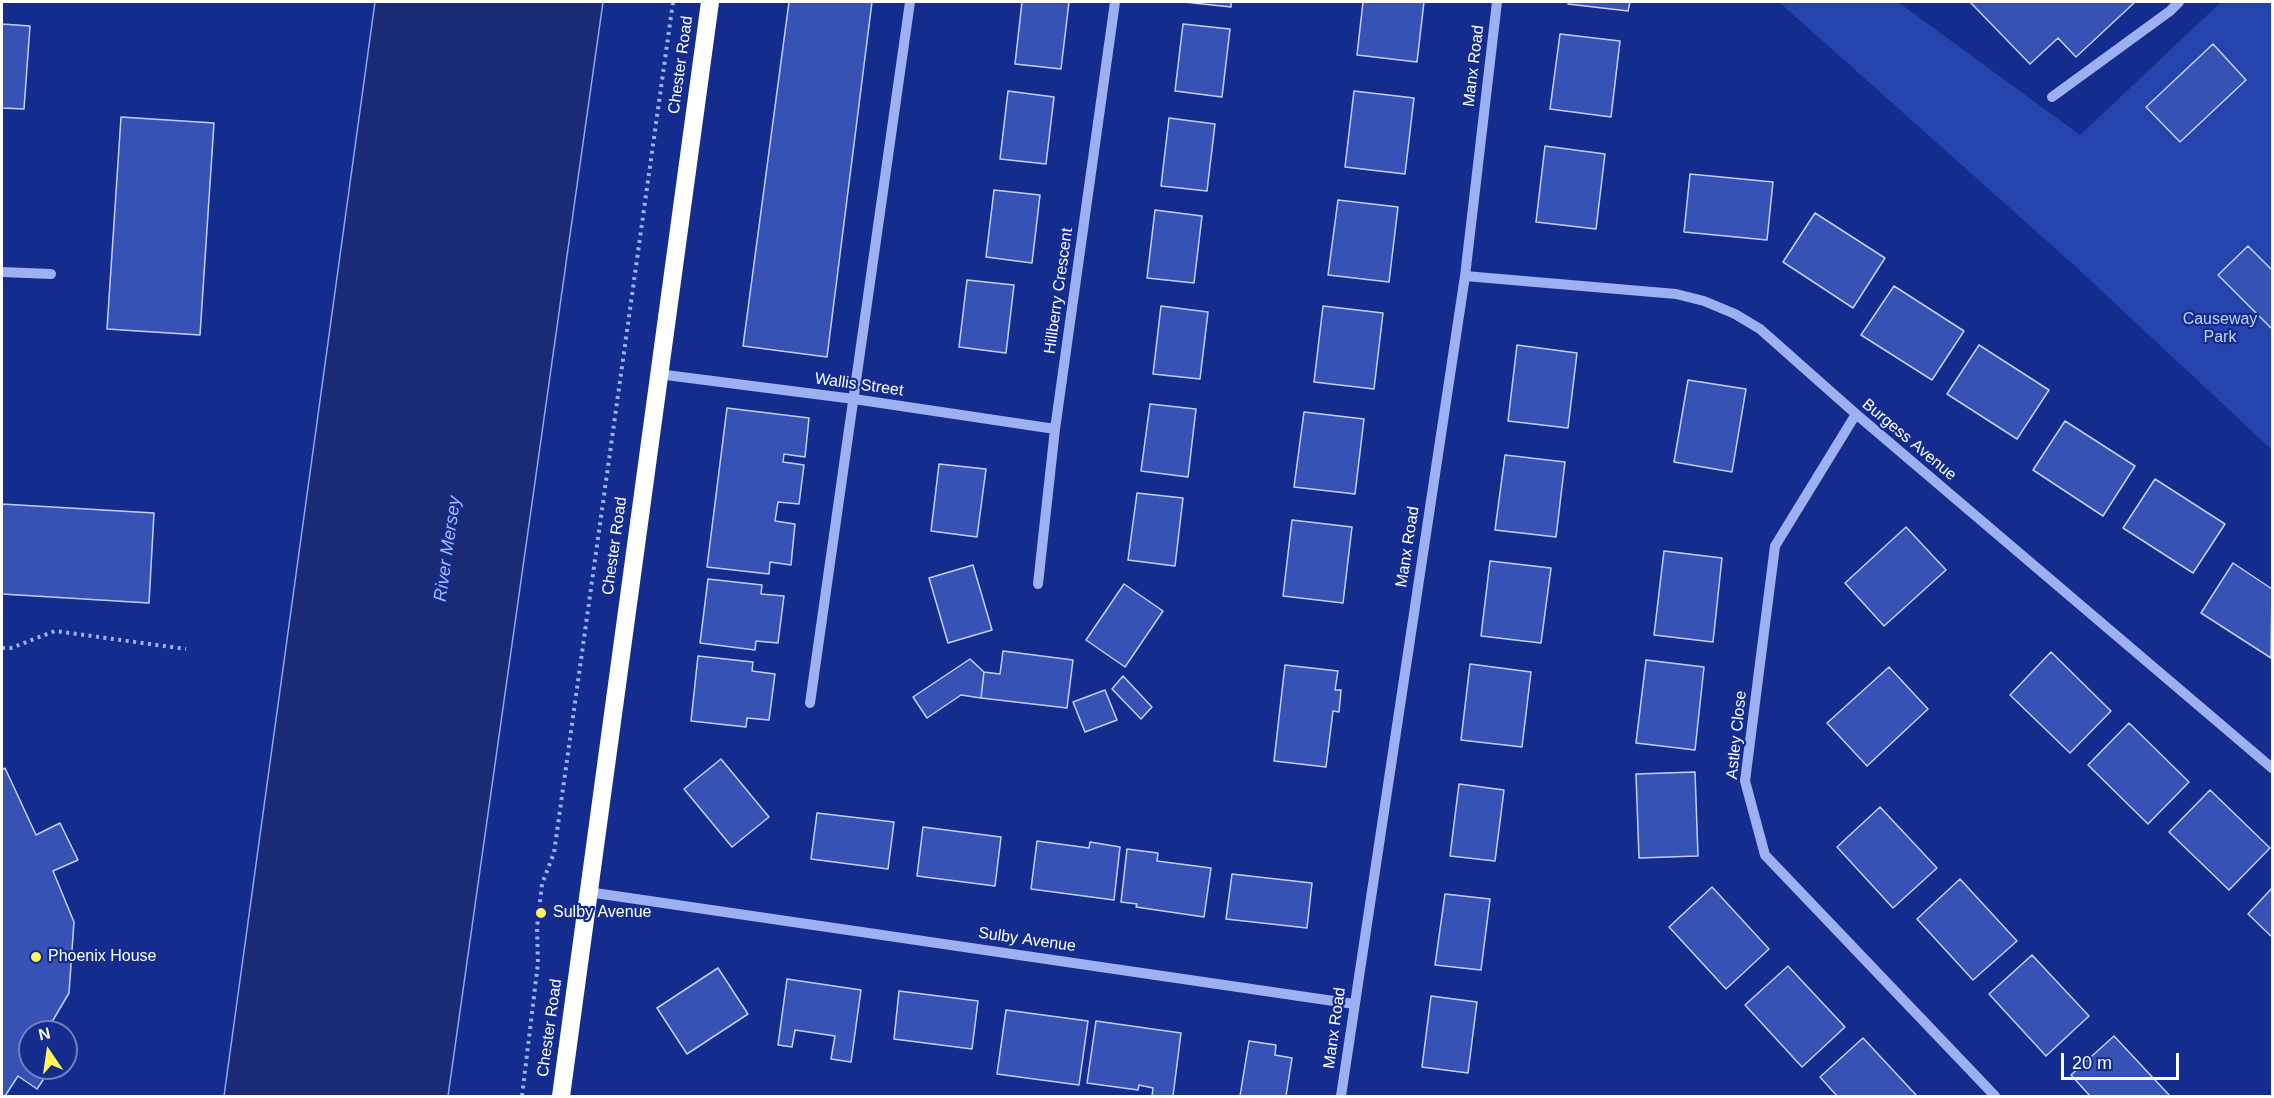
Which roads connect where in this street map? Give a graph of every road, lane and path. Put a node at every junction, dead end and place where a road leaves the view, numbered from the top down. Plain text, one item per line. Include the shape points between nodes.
1 (673, 2) edge
2 (710, 2) edge
3 (910, 2) edge
4 (1115, 2) edge
5 (1497, 2) edge
6 (2179, 2) edge
7 (2052, 97) dead end
8 (2, 272) edge
9 (51, 274) dead end
10 (1465, 276) junction
11 (658, 374) junction
12 (854, 399) junction
13 (1856, 414) junction
14 (1055, 429) junction
15 (1038, 584) dead end
16 (2, 648) edge
17 (186, 649) dead end
18 (810, 703) dead end
19 (2272, 768) edge
20 (588, 892) junction
21 (1354, 1004) junction
22 (522, 1096) edge
23 (561, 1096) edge
24 (1341, 1096) edge
25 (1995, 1096) edge

1 - 22 path via 554,853 542,884 538,963
2 - 11 highway, Chester Road
3 - 12 street
4 - 14 street, Hillberry Crescent
5 - 10 street, Manx Road
6 - 7 street
8 - 9 street
10 - 13 street, Burgess Avenue via 1676,294 1704,301 1760,329
10 - 21 street, Manx Road
11 - 12 street, Wallis Street
11 - 20 highway, Chester Road
12 - 14 street, Wallis Street
12 - 18 street
13 - 19 street, Burgess Avenue
13 - 25 street, Astley Close via 1775,546 1745,781 1765,855
14 - 15 street, Hillberry Crescent
16 - 17 path via 55,632
20 - 21 street, Sulby Avenue
20 - 23 highway, Chester Road
21 - 24 street, Manx Road

